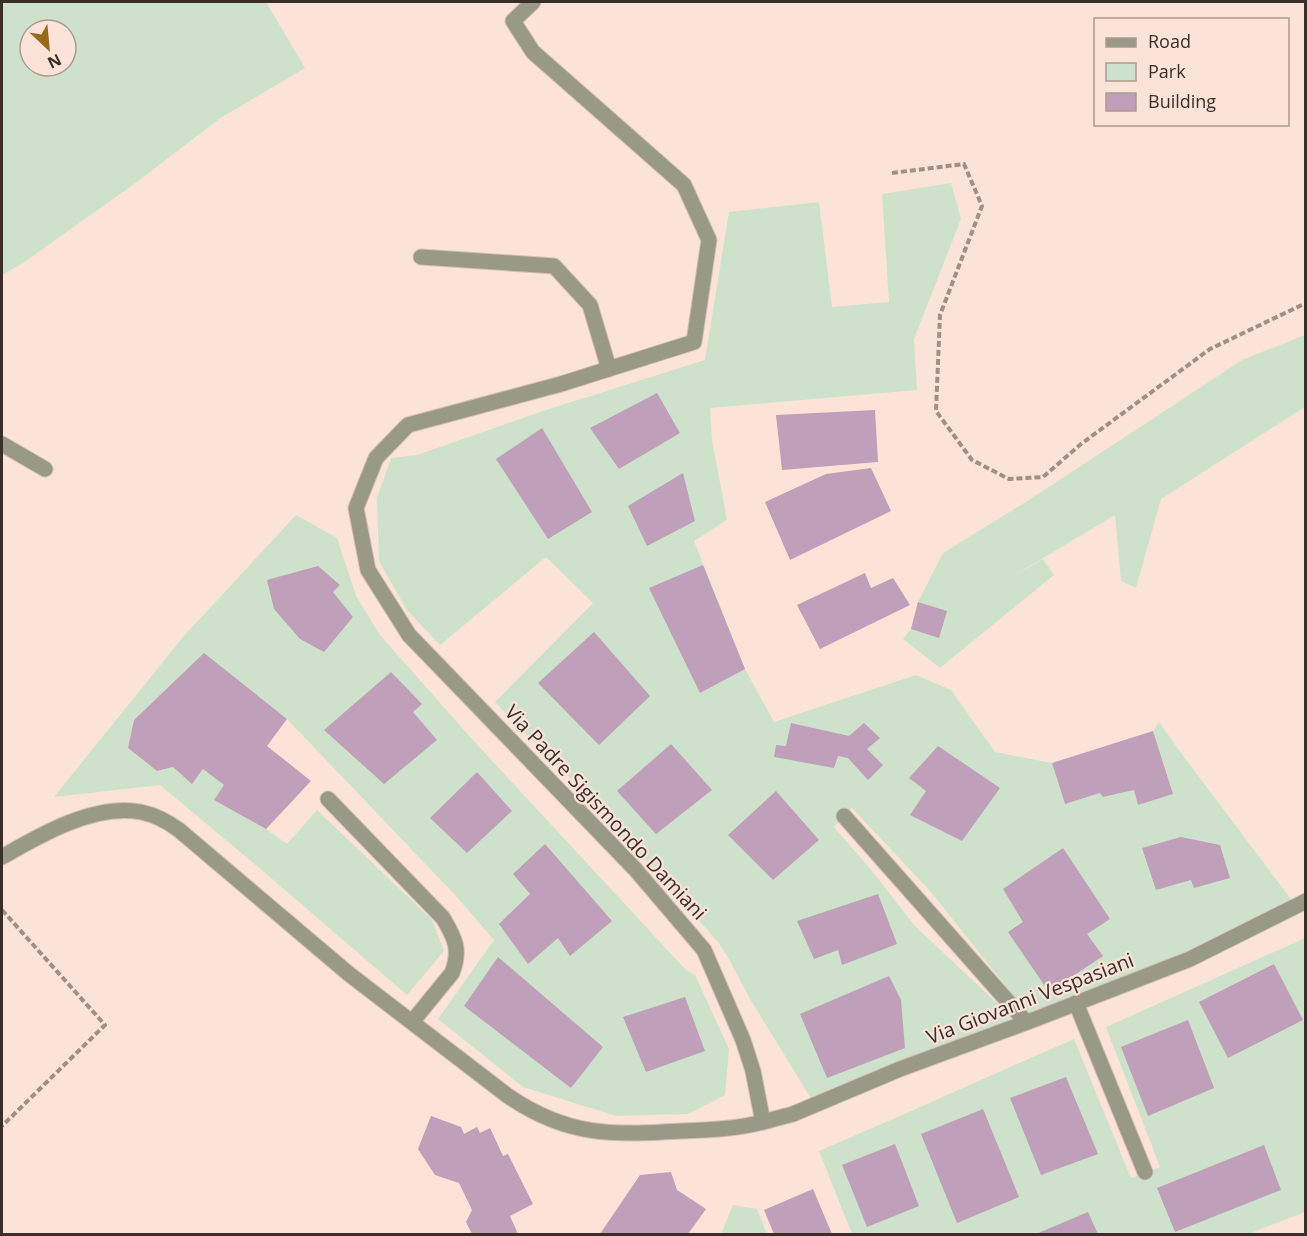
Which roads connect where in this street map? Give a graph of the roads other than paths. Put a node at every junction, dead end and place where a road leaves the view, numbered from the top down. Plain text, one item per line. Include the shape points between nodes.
1 (533, 2) edge
2 (421, 257) dead end
3 (609, 369) junction
4 (2, 444) edge
5 (45, 469) dead end
6 (328, 799) dead end
7 (844, 816) dead end
8 (2, 857) edge
9 (1305, 901) edge
10 (1076, 1003) junction
11 (412, 1022) junction
12 (1026, 1022) junction
13 (764, 1122) junction
14 (1145, 1172) dead end

1 - 3 street, Via Padre Sigismondo Damiani via 513,21 533,52 684,185 709,240 694,342
2 - 3 street via 554,266 590,304
3 - 13 street, Via Padre Sigismondo Damiani via 408,425 376,458 356,508 368,570 409,634 635,869 704,950 743,1040
4 - 5 street
6 - 11 street via 443,918 455,939 452,973
7 - 12 street
8 - 11 street via 88,816 128,811 156,816 179,830 349,974
9 - 10 street, Via Giovanni Vespasiani via 1190,959
10 - 12 street, Via Giovanni Vespasiani
10 - 14 street
11 - 13 street via 518,1103 572,1127 632,1134 720,1130
12 - 13 street, Via Giovanni Vespasiani

